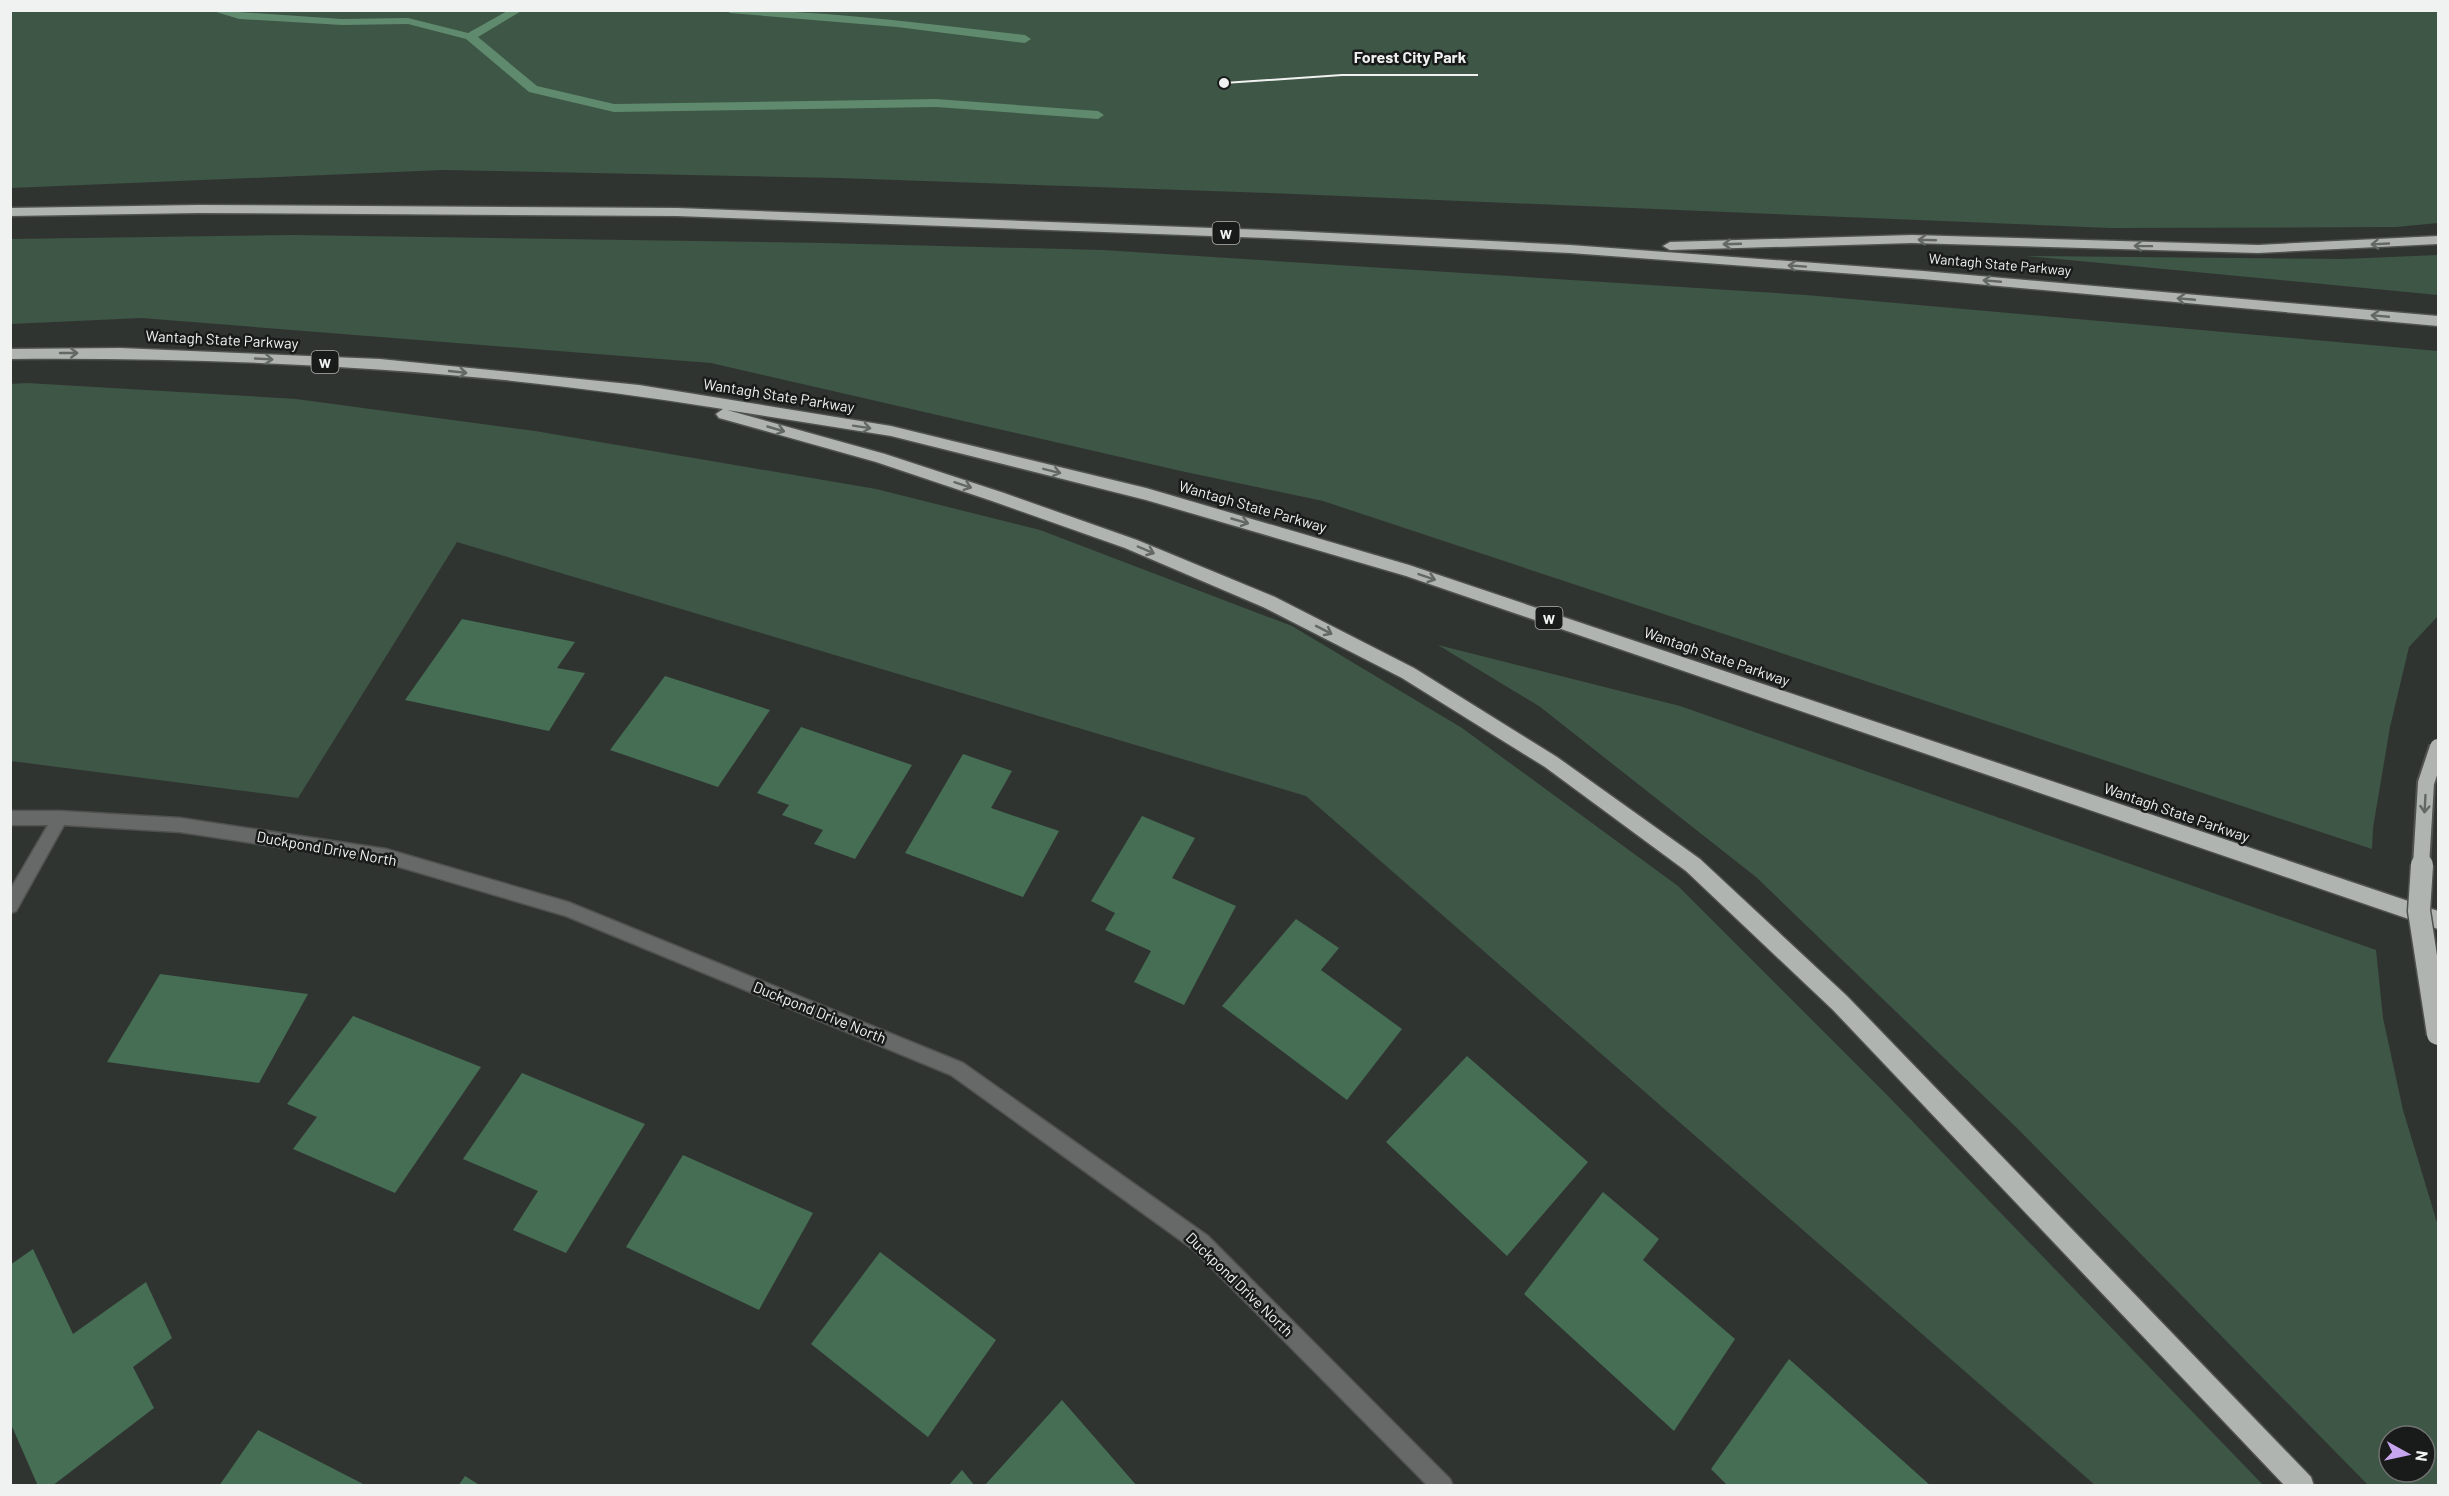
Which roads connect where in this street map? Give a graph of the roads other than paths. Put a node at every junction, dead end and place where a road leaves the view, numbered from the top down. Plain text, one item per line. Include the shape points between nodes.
1 (10, 212) edge
2 (2439, 240) edge
3 (1570, 249) junction
4 (2439, 321) edge
5 (10, 354) edge
6 (639, 390) junction
7 (2439, 747) edge
8 (10, 818) edge
9 (60, 818) junction
10 (10, 906) edge
11 (2439, 920) edge
12 (2439, 1034) edge
13 (1443, 1485) edge
14 (2302, 1485) edge

1 - 3 highway, Wantagh State Parkway / W via 677,212
2 -> 3 highway via 2258,249 1912,240
4 -> 3 highway, Wantagh State Parkway / W via 1923,275
5 -> 6 highway, Wantagh State Parkway / W via 120,353 380,364
6 -> 11 highway, Wantagh State Parkway / W via 891,431 1146,494 1409,570
6 -> 14 highway via 880,458 1131,544 1269,602 1408,673 1551,762 1693,865 1840,1003
7 -> 12 highway, bridge via 2426,783 2419,910
8 - 9 street, Duckpond Drive North
9 - 10 street
9 - 13 street, Duckpond Drive North via 180,825 386,856 568,909 957,1069 1201,1242

